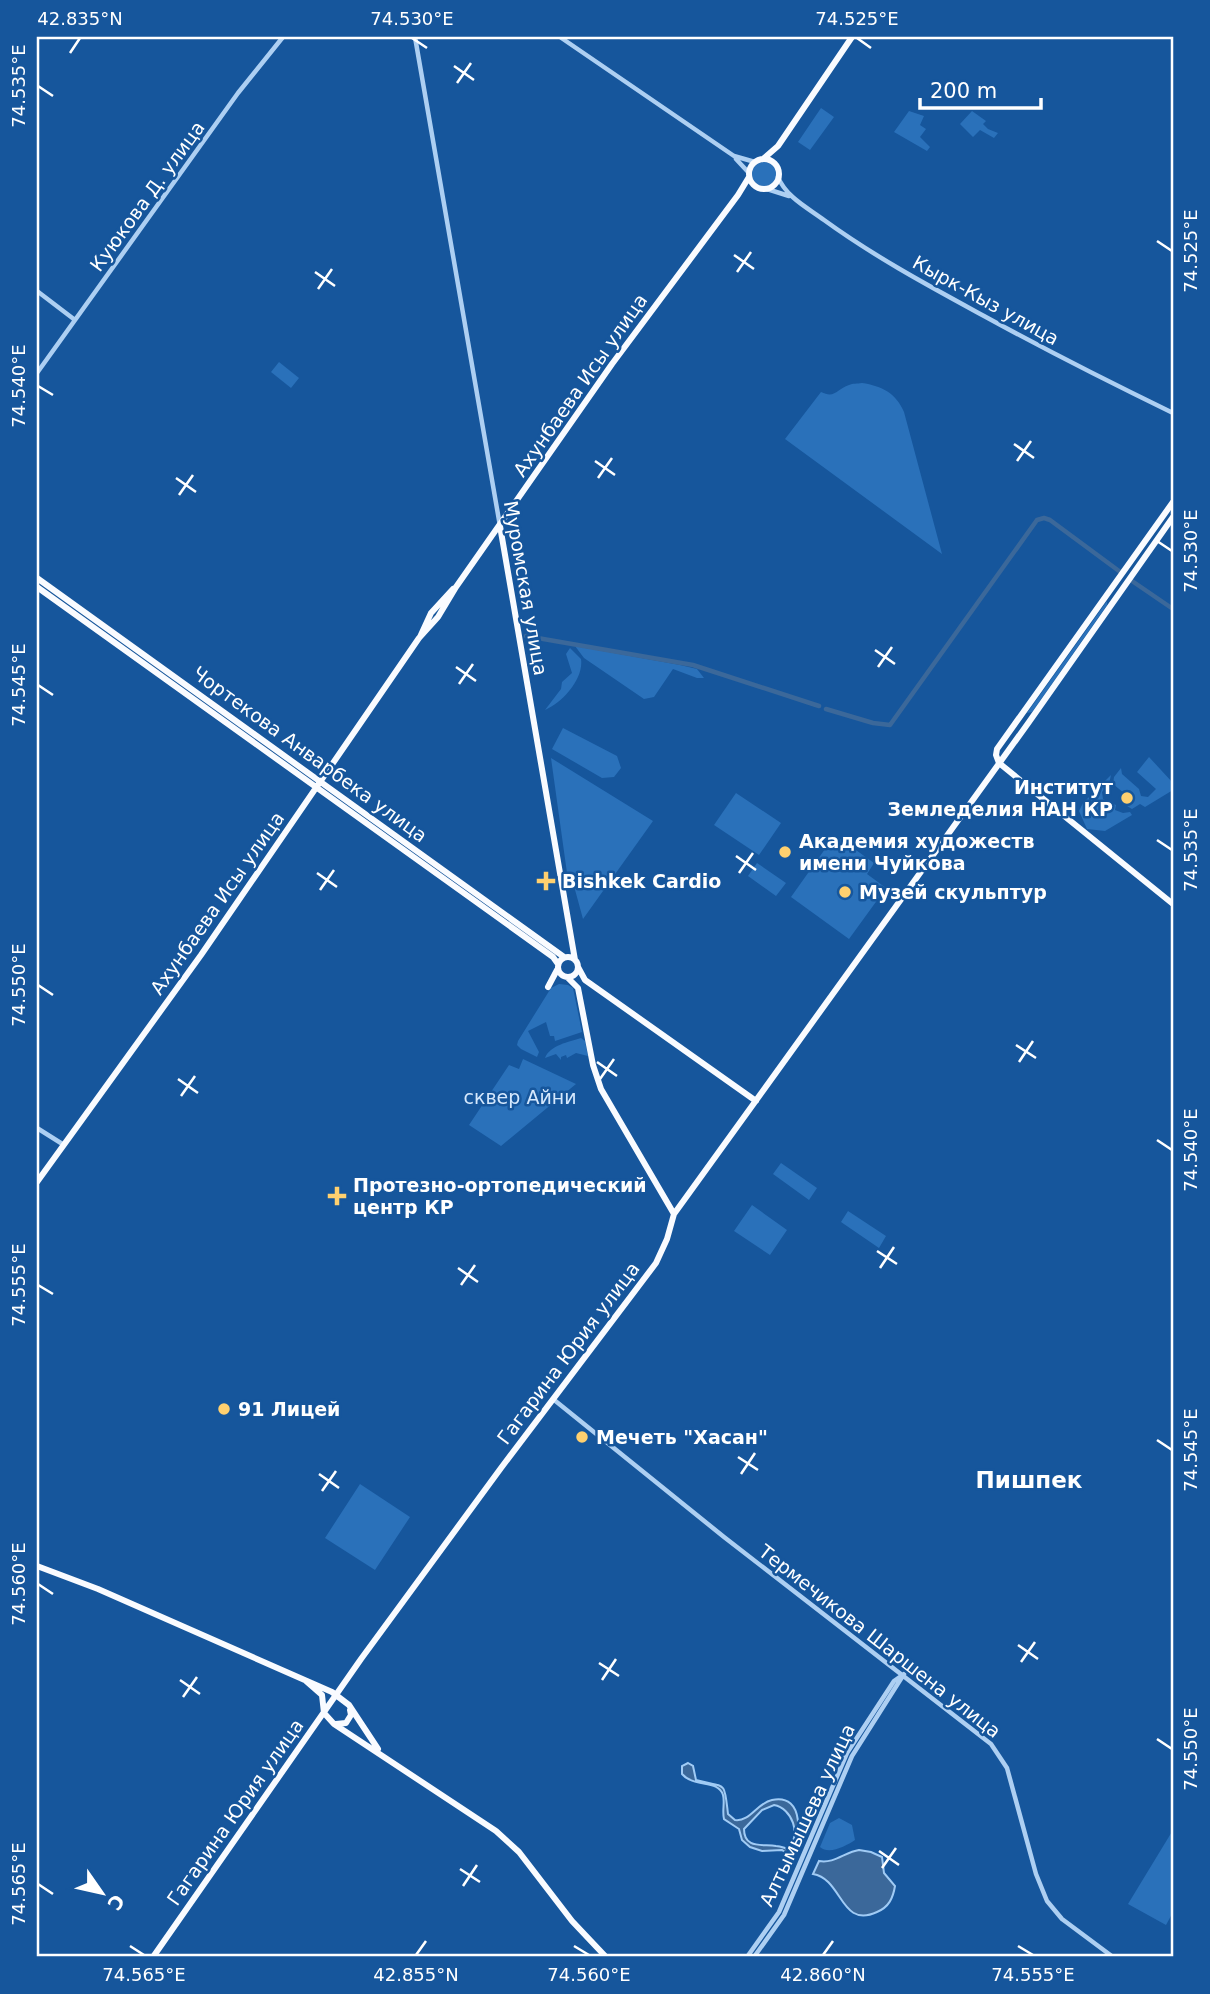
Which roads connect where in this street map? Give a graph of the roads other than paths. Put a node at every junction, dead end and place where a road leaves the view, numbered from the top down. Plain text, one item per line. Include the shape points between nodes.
1 (283, 37) edge
2 (415, 37) edge
3 (560, 37) edge
4 (852, 37) edge
5 (778, 146) junction
6 (733, 156) junction
7 (763, 159) junction
8 (755, 162) junction
9 (775, 164) junction
10 (749, 175) junction
11 (778, 177) junction
12 (758, 188) junction
13 (767, 189) junction
14 (793, 197) junction
15 (732, 203) junction
16 (37, 291) edge
17 (75, 320) junction
18 (37, 373) edge
19 (1173, 413) edge
20 (1173, 502) edge
21 (1173, 517) edge
22 (500, 526) junction
23 (37, 578) edge
24 (37, 587) edge
25 (1020, 716) junction
26 (1029, 722) junction
27 (999, 763) junction
28 (319, 785) junction
29 (1173, 904) edge
30 (570, 938) junction
31 (565, 957) junction
32 (577, 964) junction
33 (557, 966) junction
34 (566, 977) junction
35 (585, 980) junction
36 (579, 988) junction
37 (756, 1101) junction
38 (37, 1128) edge
39 (64, 1146) junction
40 (37, 1182) edge
41 (674, 1214) junction
42 (553, 1399) junction
43 (37, 1566) edge
44 (904, 1674) junction
45 (306, 1681) junction
46 (336, 1696) junction
47 (349, 1705) junction
48 (324, 1713) junction
49 (334, 1724) junction
50 (381, 1754) junction
51 (153, 1957) edge
52 (606, 1957) edge
53 (747, 1957) edge
54 (754, 1957) edge
55 (1113, 1957) edge

1 - 17 street, Куюкова Д. улица
2 - 22 street, Муромская улица
3 - 6 street
4 - 5 main road
5 - 7 main road
5 - 9 main road
6 - 8 street
6 - 10 street
7 - 8 main road
7 - 9 main road
8 - 10 main road
9 - 11 main road
10 - 12 main road
10 - 15 main road, Ахунбаева Исы улица
11 - 13 main road
11 - 14 street, Кырк-Кыз улица
12 - 13 main road
12 - 15 main road, Ахунбаева Исы улица via 747,190
13 - 14 street, Кырк-Кыз улица
14 - 19 street, Кырк-Кыз улица via 854,242 918,280
15 - 22 main road, Ахунбаева Исы улица via 612,364
16 - 17 street
17 - 18 street, Куюкова Д. улица
20 - 25 main road, Гагарина Юрия улица
21 - 26 main road, Гагарина Юрия улица
22 - 28 main road, Ахунбаева Исы улица
22 - 30 main road, Муромская улица
23 - 28 main road, Чортекова Анварбека улица
24 - 28 main road, Чортекова Анварбека улица
25 - 26 main road
25 - 27 main road, Гагарина Юрия улица via 997,749
26 - 27 main road, Гагарина Юрия улица
27 - 29 main road
27 - 37 main road, Гагарина Юрия улица
28 - 31 main road, Чортекова Анварбека улица
28 - 33 main road, Чортекова Анварбека улица via 553,957
28 - 39 main road, Ахунбаева Исы улица
30 - 31 main road
30 - 32 main road, Муромская улица
31 - 32 main road, Чортекова Анварбека улица
31 - 33 main road
32 - 34 main road via 575,975
32 - 35 main road, Муромская улица
33 - 34 main road, Чортекова Анварбека улица
33 - 34 main road via 548,987
34 - 36 main road
35 - 36 main road
35 - 37 main road
36 - 41 main road via 601,1089
37 - 41 main road, Гагарина Юрия улица
38 - 39 street
39 - 40 main road, Ахунбаева Исы улица
41 - 42 main road, Гагарина Юрия улица via 656,1263
42 - 44 street, Термечикова Шаршена улица
42 - 46 main road, Гагарина Юрия улица
43 - 45 main road via 98,1588
44 - 53 street, Алтымышева улица via 894,1681 847,1753 779,1912
44 - 54 street, Алтымышева улица via 852,1756 784,1915
44 - 55 street, Термечикова Шаршена улица via 998,1751 1012,1782 1046,1901 1062,1919
45 - 46 main road
45 - 48 main road via 322,1695
46 - 47 main road
46 - 48 main road, Гагарина Юрия улица
47 - 49 main road via 348,1720
47 - 50 main road
48 - 49 main road
48 - 51 main road, Гагарина Юрия улица
49 - 50 main road
50 - 52 main road via 496,1831 519,1852 588,1941

